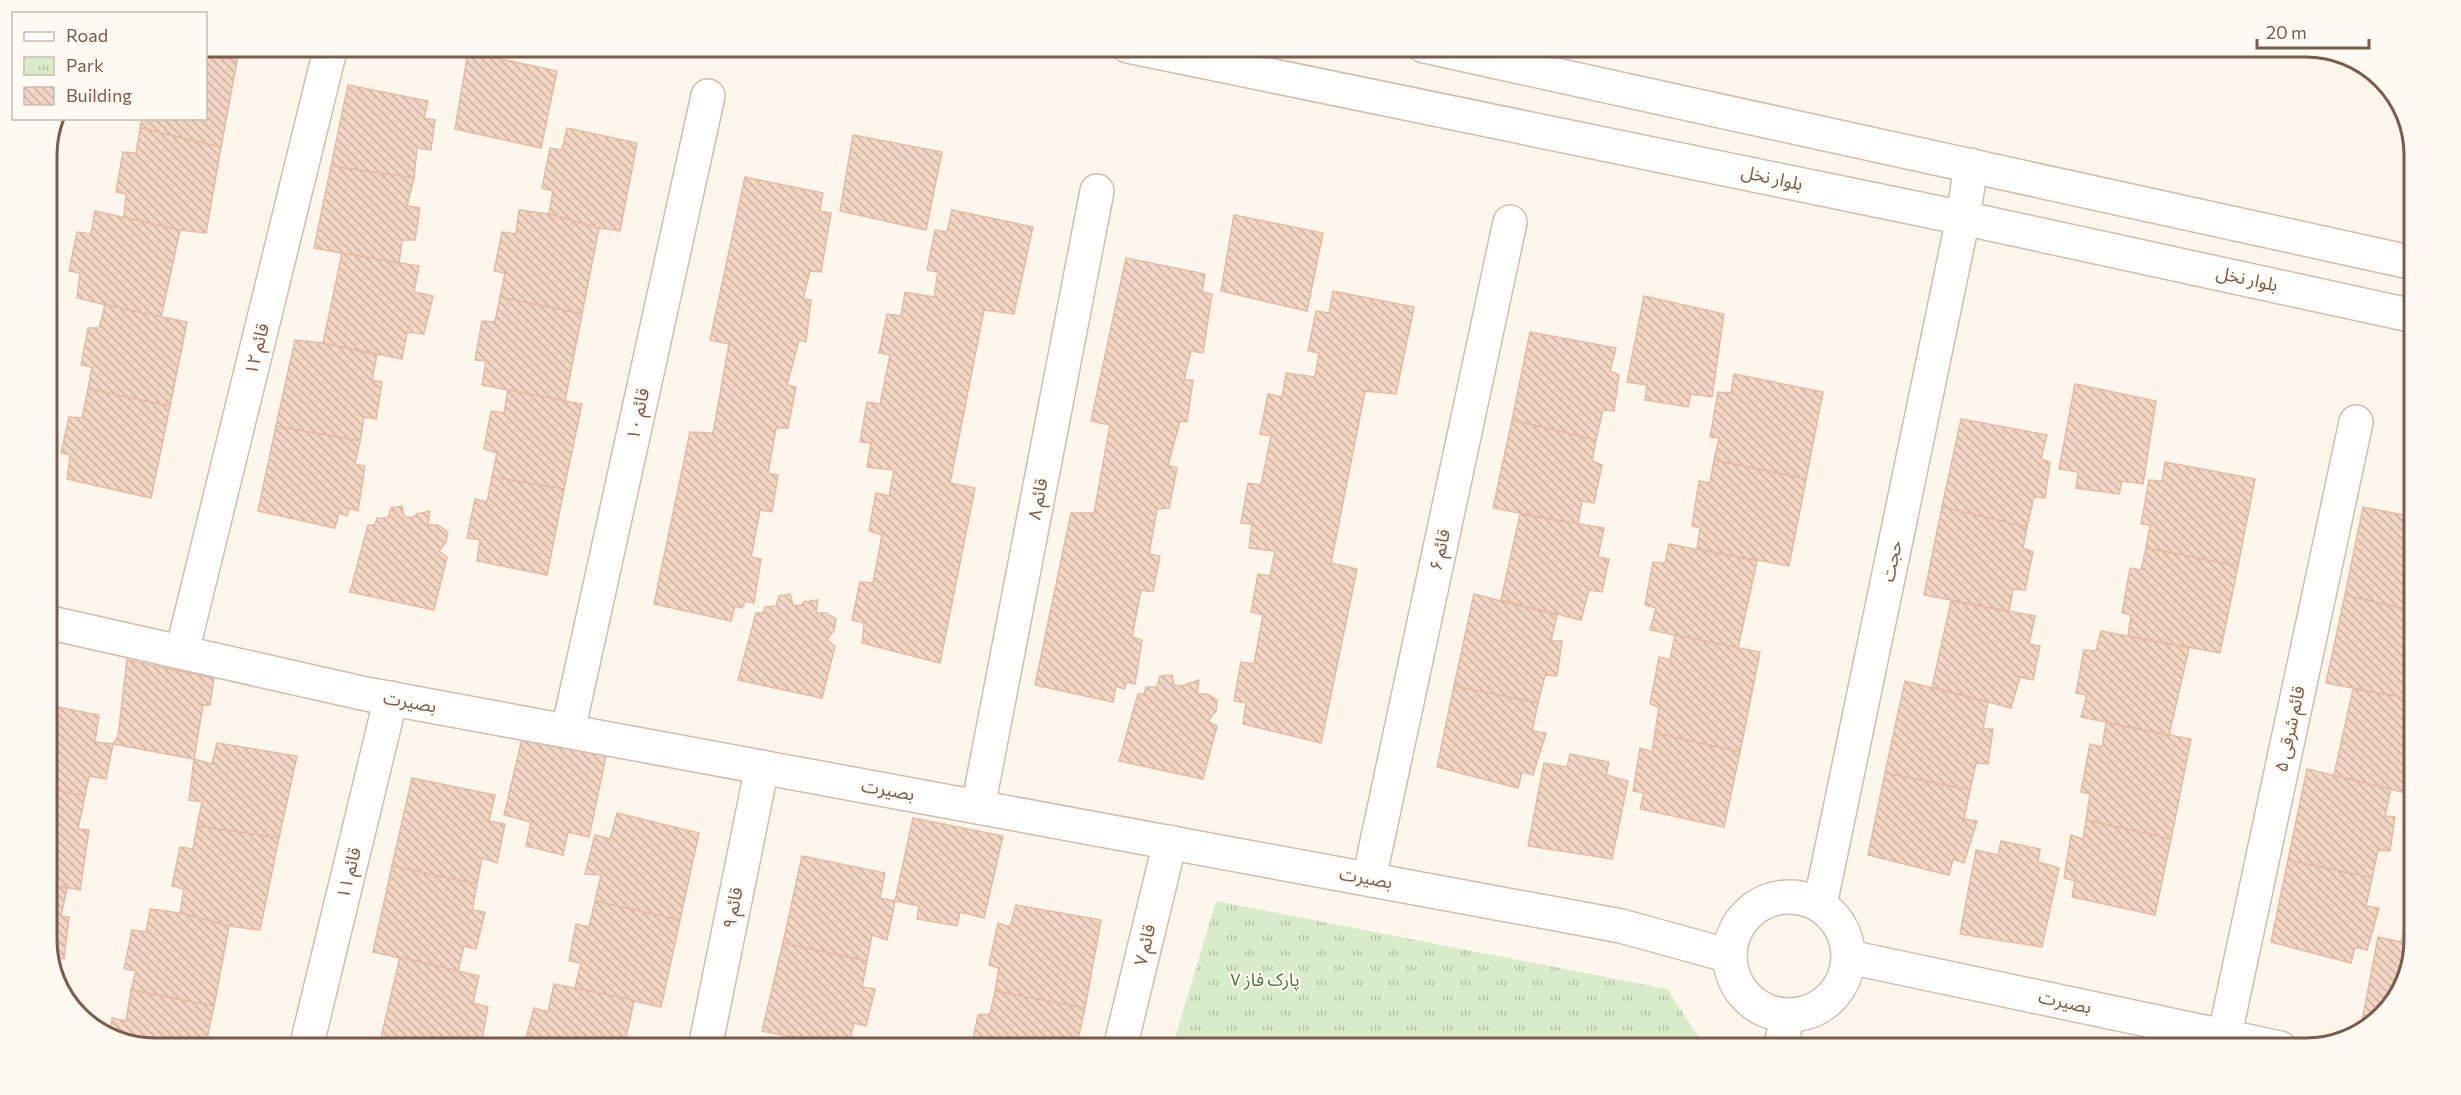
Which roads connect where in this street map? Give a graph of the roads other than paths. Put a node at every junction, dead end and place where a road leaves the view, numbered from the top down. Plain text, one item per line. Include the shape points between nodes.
1 (328, 57) edge
2 (1181, 57) edge
3 (1475, 57) edge
4 (708, 96) dead end
5 (1971, 165) junction
6 (1097, 191) dead end
7 (1964, 218) junction
8 (1510, 222) dead end
9 (2404, 261) edge
10 (2404, 314) edge
11 (2356, 422) dead end
12 (57, 624) edge
13 (182, 652) junction
14 (391, 699) junction
15 (568, 731) junction
16 (762, 767) junction
17 (978, 807) junction
18 (1170, 842) junction
19 (1369, 879) junction
20 (1820, 905) junction
21 (1730, 956) junction
22 (1849, 957) junction
23 (1788, 1015) junction
24 (308, 1038) edge
25 (707, 1038) edge
26 (1122, 1038) edge
27 (1782, 1038) edge
28 (2205, 1038) edge
29 (2224, 1038) edge

1 - 13 street, قائم ۱۲
2 - 7 street, بلوار نخل
3 - 5 street
4 - 15 street, قائم ۱۰
5 - 7 street, حجت
5 - 9 street
6 - 17 street, قائم ۸
7 - 10 street, بلوار نخل
7 - 20 street, حجت
8 - 19 street, قائم ۶
11 - 29 street, قائم شرقی ۵
12 - 13 street, بصیرت
13 - 14 street, بصیرت
14 - 15 street, بصیرت
14 - 24 street, قائم ۱۱
15 - 16 street, بصیرت
16 - 17 street, بصیرت
16 - 25 street, قائم ۹
17 - 18 street, بصیرت
18 - 19 street, بصیرت
18 - 26 street, قائم ۷
19 - 21 street, بصیرت via 1621,926
20 - 21 street via 1786,896 1752,909 1733,938
20 - 22 street via 1842,927
21 - 23 street via 1741,991 1754,1004
22 - 23 street via 1837,992 1807,1013
22 - 28 street, بصیرت
23 - 27 street

